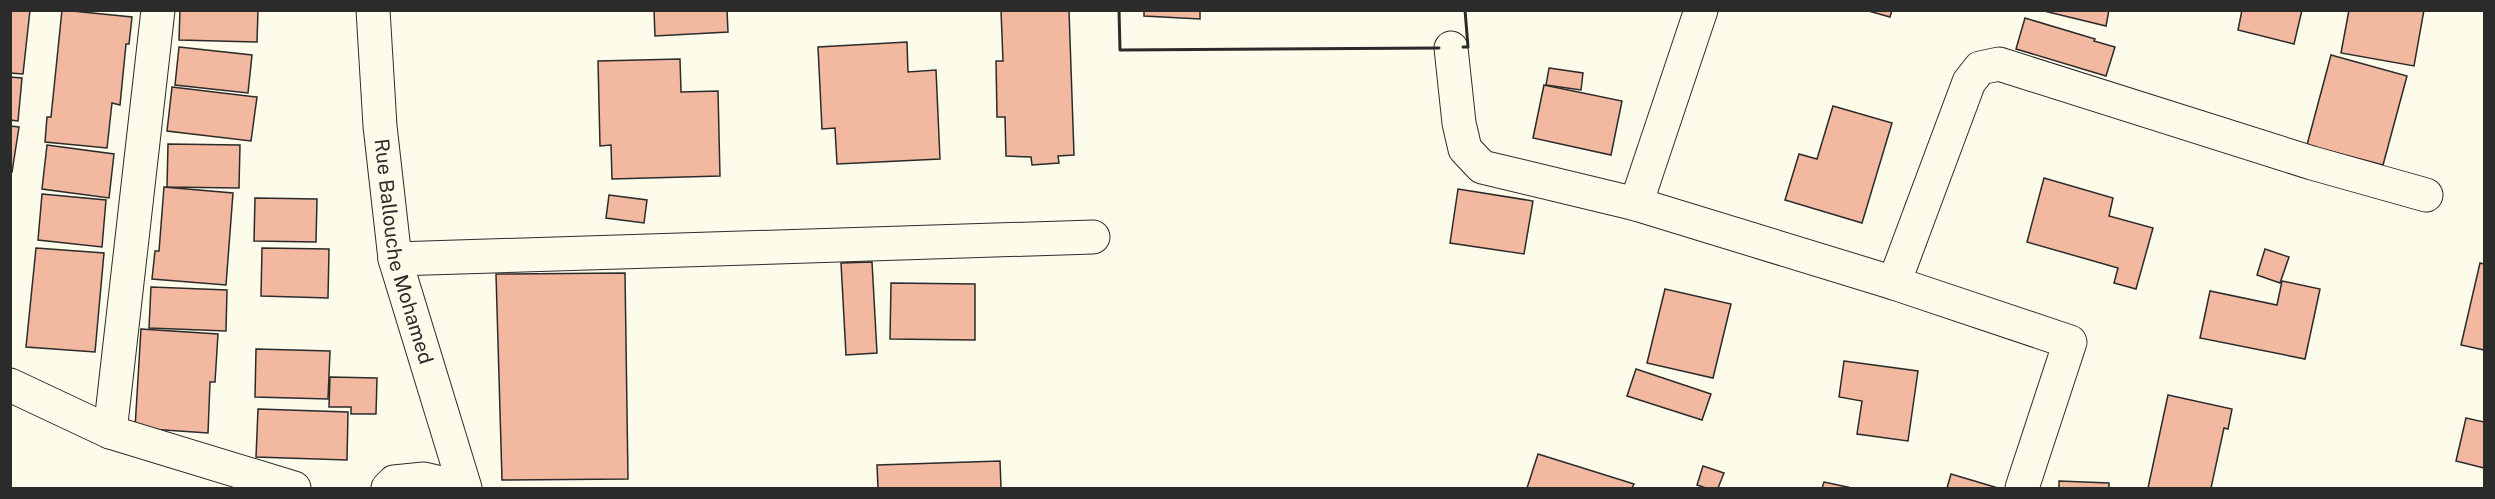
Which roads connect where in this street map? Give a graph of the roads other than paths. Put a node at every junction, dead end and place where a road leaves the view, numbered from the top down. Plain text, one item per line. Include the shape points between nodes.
1 (158, 10) edge
2 (374, 10) edge
3 (1701, 10) edge
4 (1450, 48) dead end
5 (2426, 195) dead end
6 (1636, 204) junction
7 (1093, 237) dead end
8 (395, 259) junction
9 (1894, 283) junction
10 (10, 385) edge
11 (110, 432) junction
12 (294, 489) edge
13 (388, 489) edge
14 (464, 489) edge
15 (2022, 489) edge

1 - 11 street
2 - 8 street, Rue Ballouche Mohamed via 380,126
3 - 6 street
4 - 6 street via 1465,149 1482,167
5 - 9 street via 1999,64 1980,68 1969,82
6 - 9 street
7 - 8 street
8 - 14 street, Rue Ballouche Mohamed
9 - 15 street via 2070,342
10 - 11 street
11 - 12 street
13 - 14 street via 394,482 424,479

